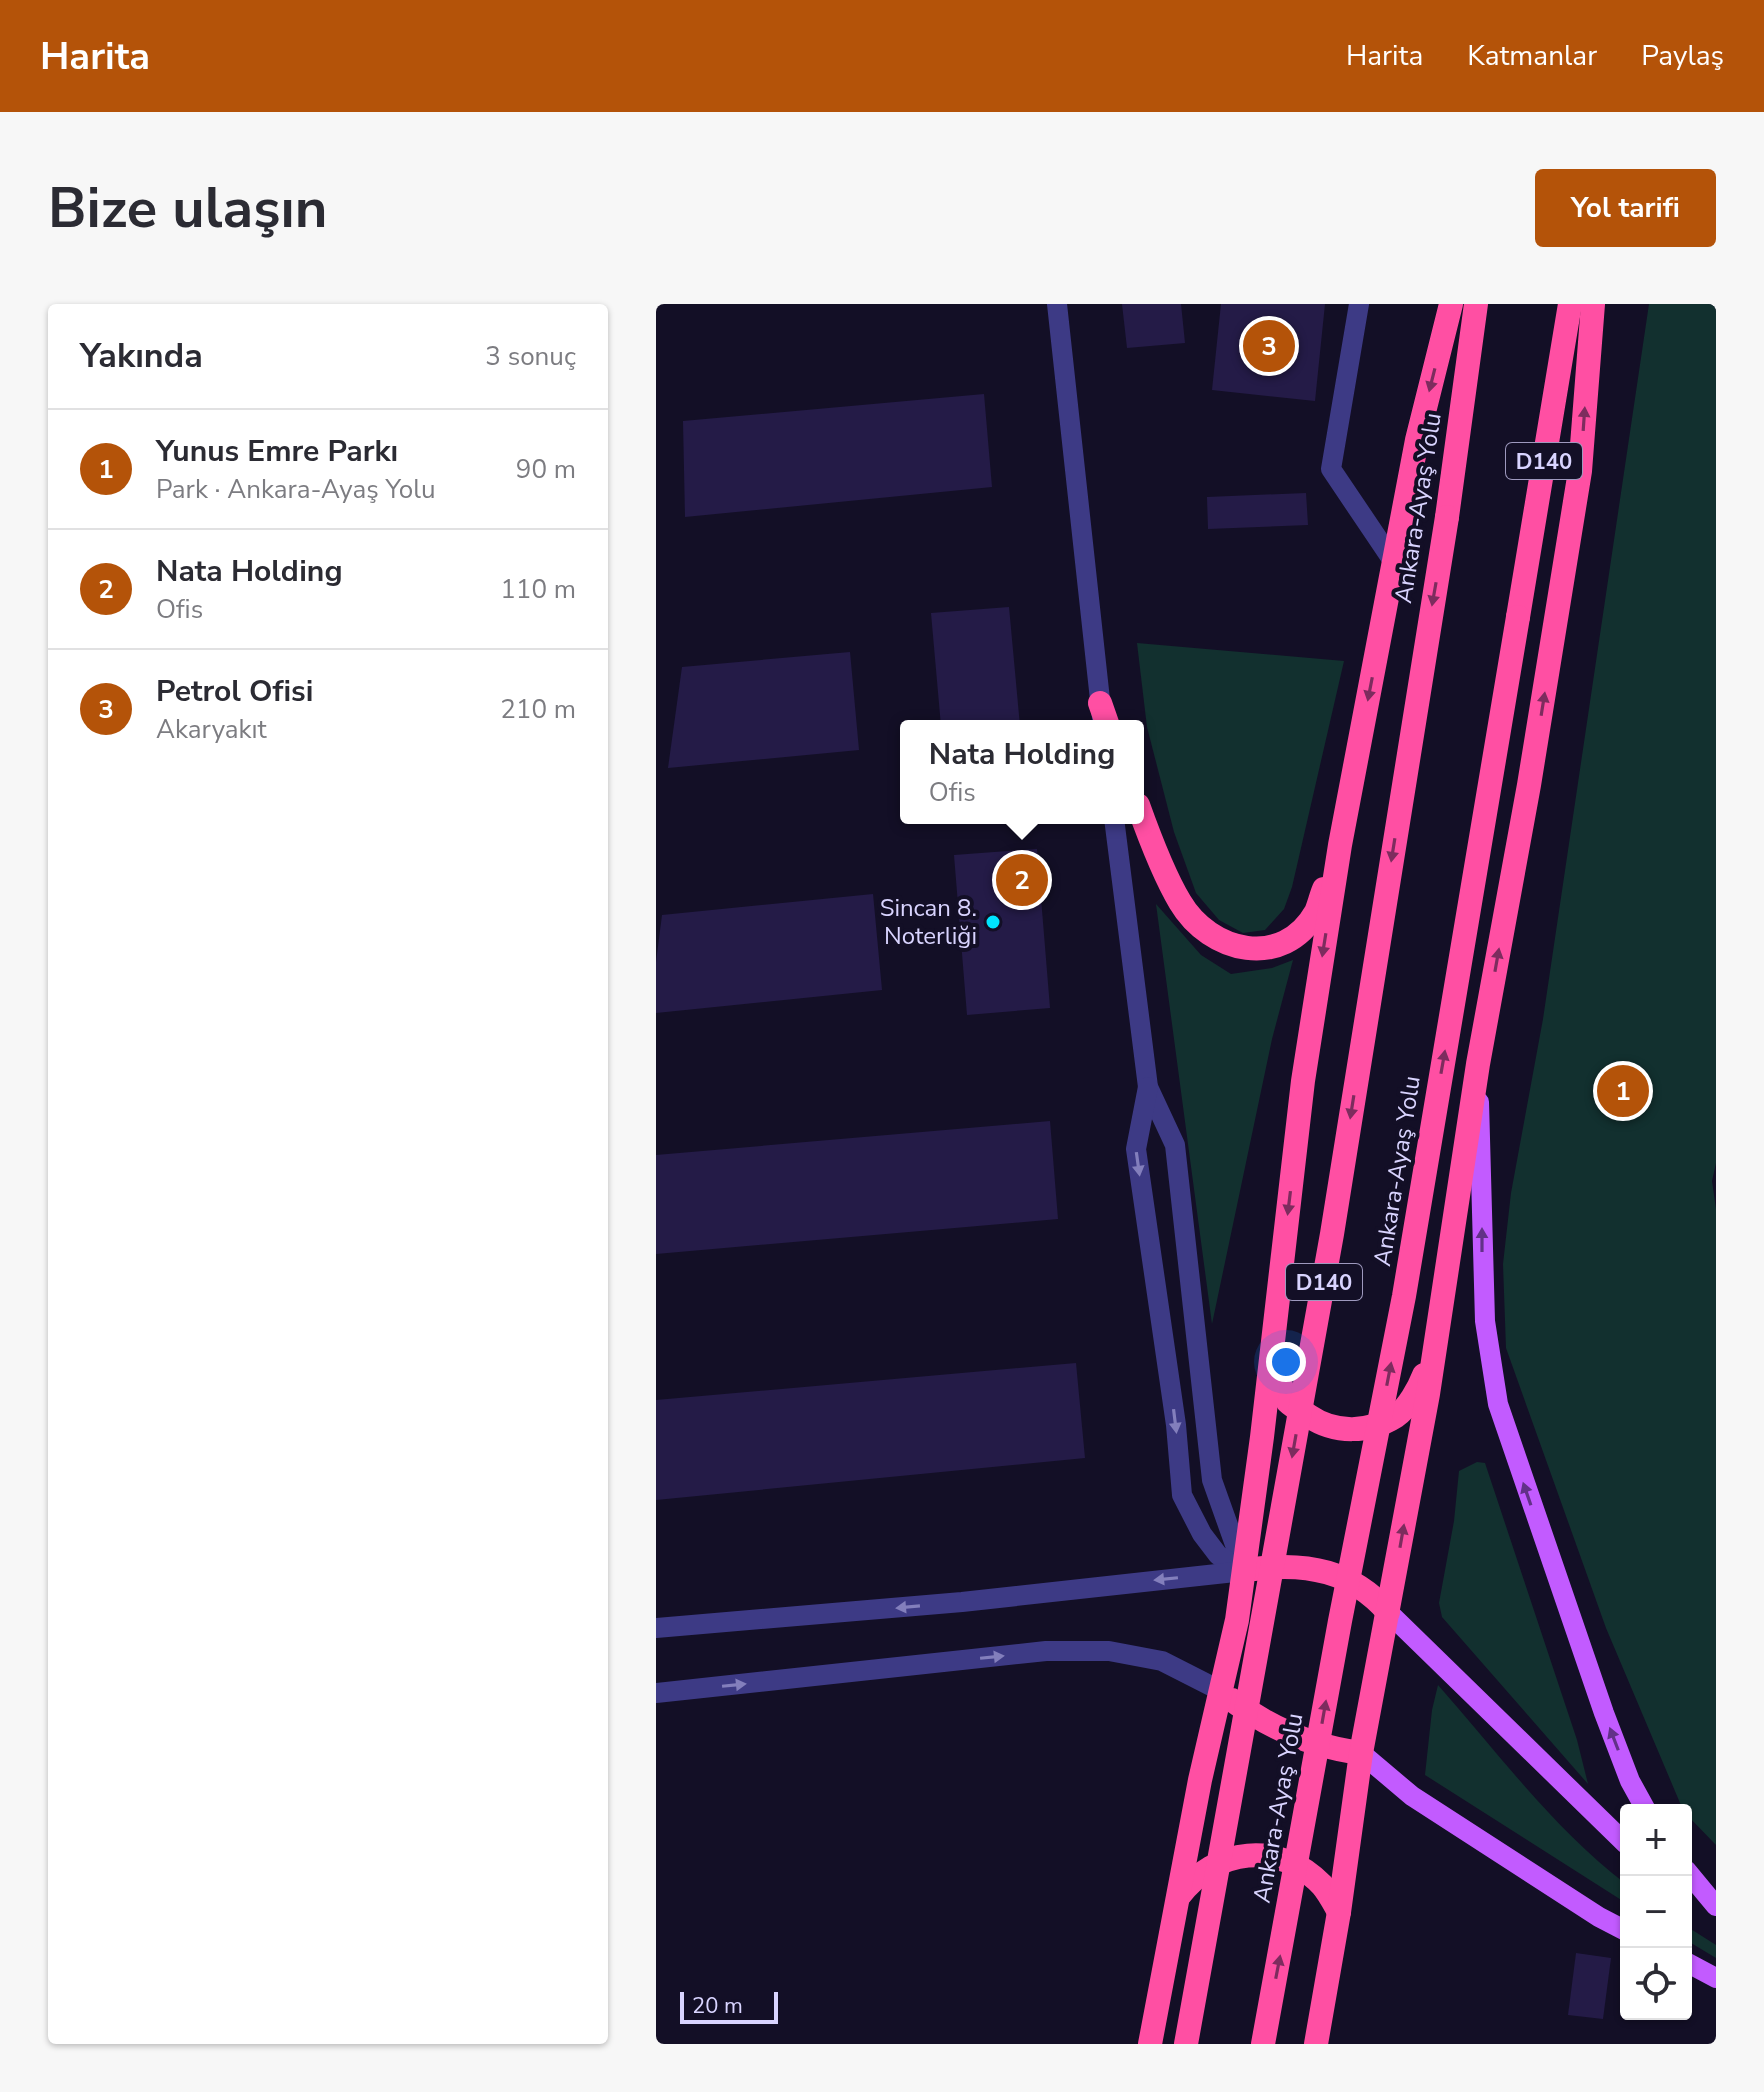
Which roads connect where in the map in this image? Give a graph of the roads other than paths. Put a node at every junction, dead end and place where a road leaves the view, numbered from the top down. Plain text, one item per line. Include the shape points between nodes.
1 (1057, 304) edge
2 (1359, 304) edge
3 (1451, 304) edge
4 (1476, 304) edge
5 (1570, 304) edge
6 (1593, 304) edge
7 (1395, 564) junction
8 (1104, 718) edge
9 (1144, 819) edge
10 (1115, 824) edge
11 (1340, 845) junction
12 (1478, 1064) junction
13 (1148, 1087) junction
14 (1274, 1334) junction
15 (1434, 1348) junction
16 (1244, 1571) junction
17 (1388, 1612) junction
18 (656, 1628) edge
19 (1221, 1691) junction
20 (656, 1693) edge
21 (1361, 1753) junction
22 (1643, 1804) edge
23 (1620, 1838) edge
24 (1691, 1876) edge
25 (1692, 1893) edge
26 (1179, 1896) junction
27 (1716, 1908) edge
28 (1339, 1912) junction
29 (1620, 1928) edge
30 (1692, 1965) edge
31 (1716, 1978) edge
32 (1150, 2044) edge
33 (1186, 2044) edge
34 (1263, 2044) edge
35 (1316, 2044) edge

1 - 8 street
2 - 7 street via 1331,469
3 -> 7 highway via 1417,440
4 -> 33 highway, Ankara-Ayaş Yolu / D140, bridge via 1332,1234
34 -> 5 highway, Ankara-Ayaş Yolu / D140, bridge via 1404,1296
12 -> 6 highway via 1580,471
7 -> 11 highway
9 - 11 highway via 1180,903 1208,934 1236,948 1271,948 1295,935 1315,913
10 - 13 street
11 -> 14 highway via 1303,1081
12 - 15 highway
22 -> 12 main road via 1599,1699 1498,1404 1485,1321
13 - 16 street via 1175,1145 1212,1480
13 -> 16 street via 1136,1149 1182,1495 1218,1555
14 - 15 highway via 1279,1382 1289,1402 1321,1425 1341,1430 1397,1415 1421,1382
14 - 16 highway
17 -> 15 highway
16 - 17 highway via 1288,1566 1325,1571 1366,1591
16 -> 18 street
16 - 19 highway
17 - 21 highway
17 - 23 main road
20 -> 19 street via 1046,1651 1109,1651 1162,1661
19 - 21 highway via 1256,1717 1295,1736
19 - 26 highway
21 - 28 highway
21 - 29 main road via 1412,1796
24 - 27 main road
25 - 27 main road
26 - 28 highway via 1198,1875 1222,1861 1278,1857 1325,1887
26 - 32 highway
28 - 35 highway
30 - 31 main road

